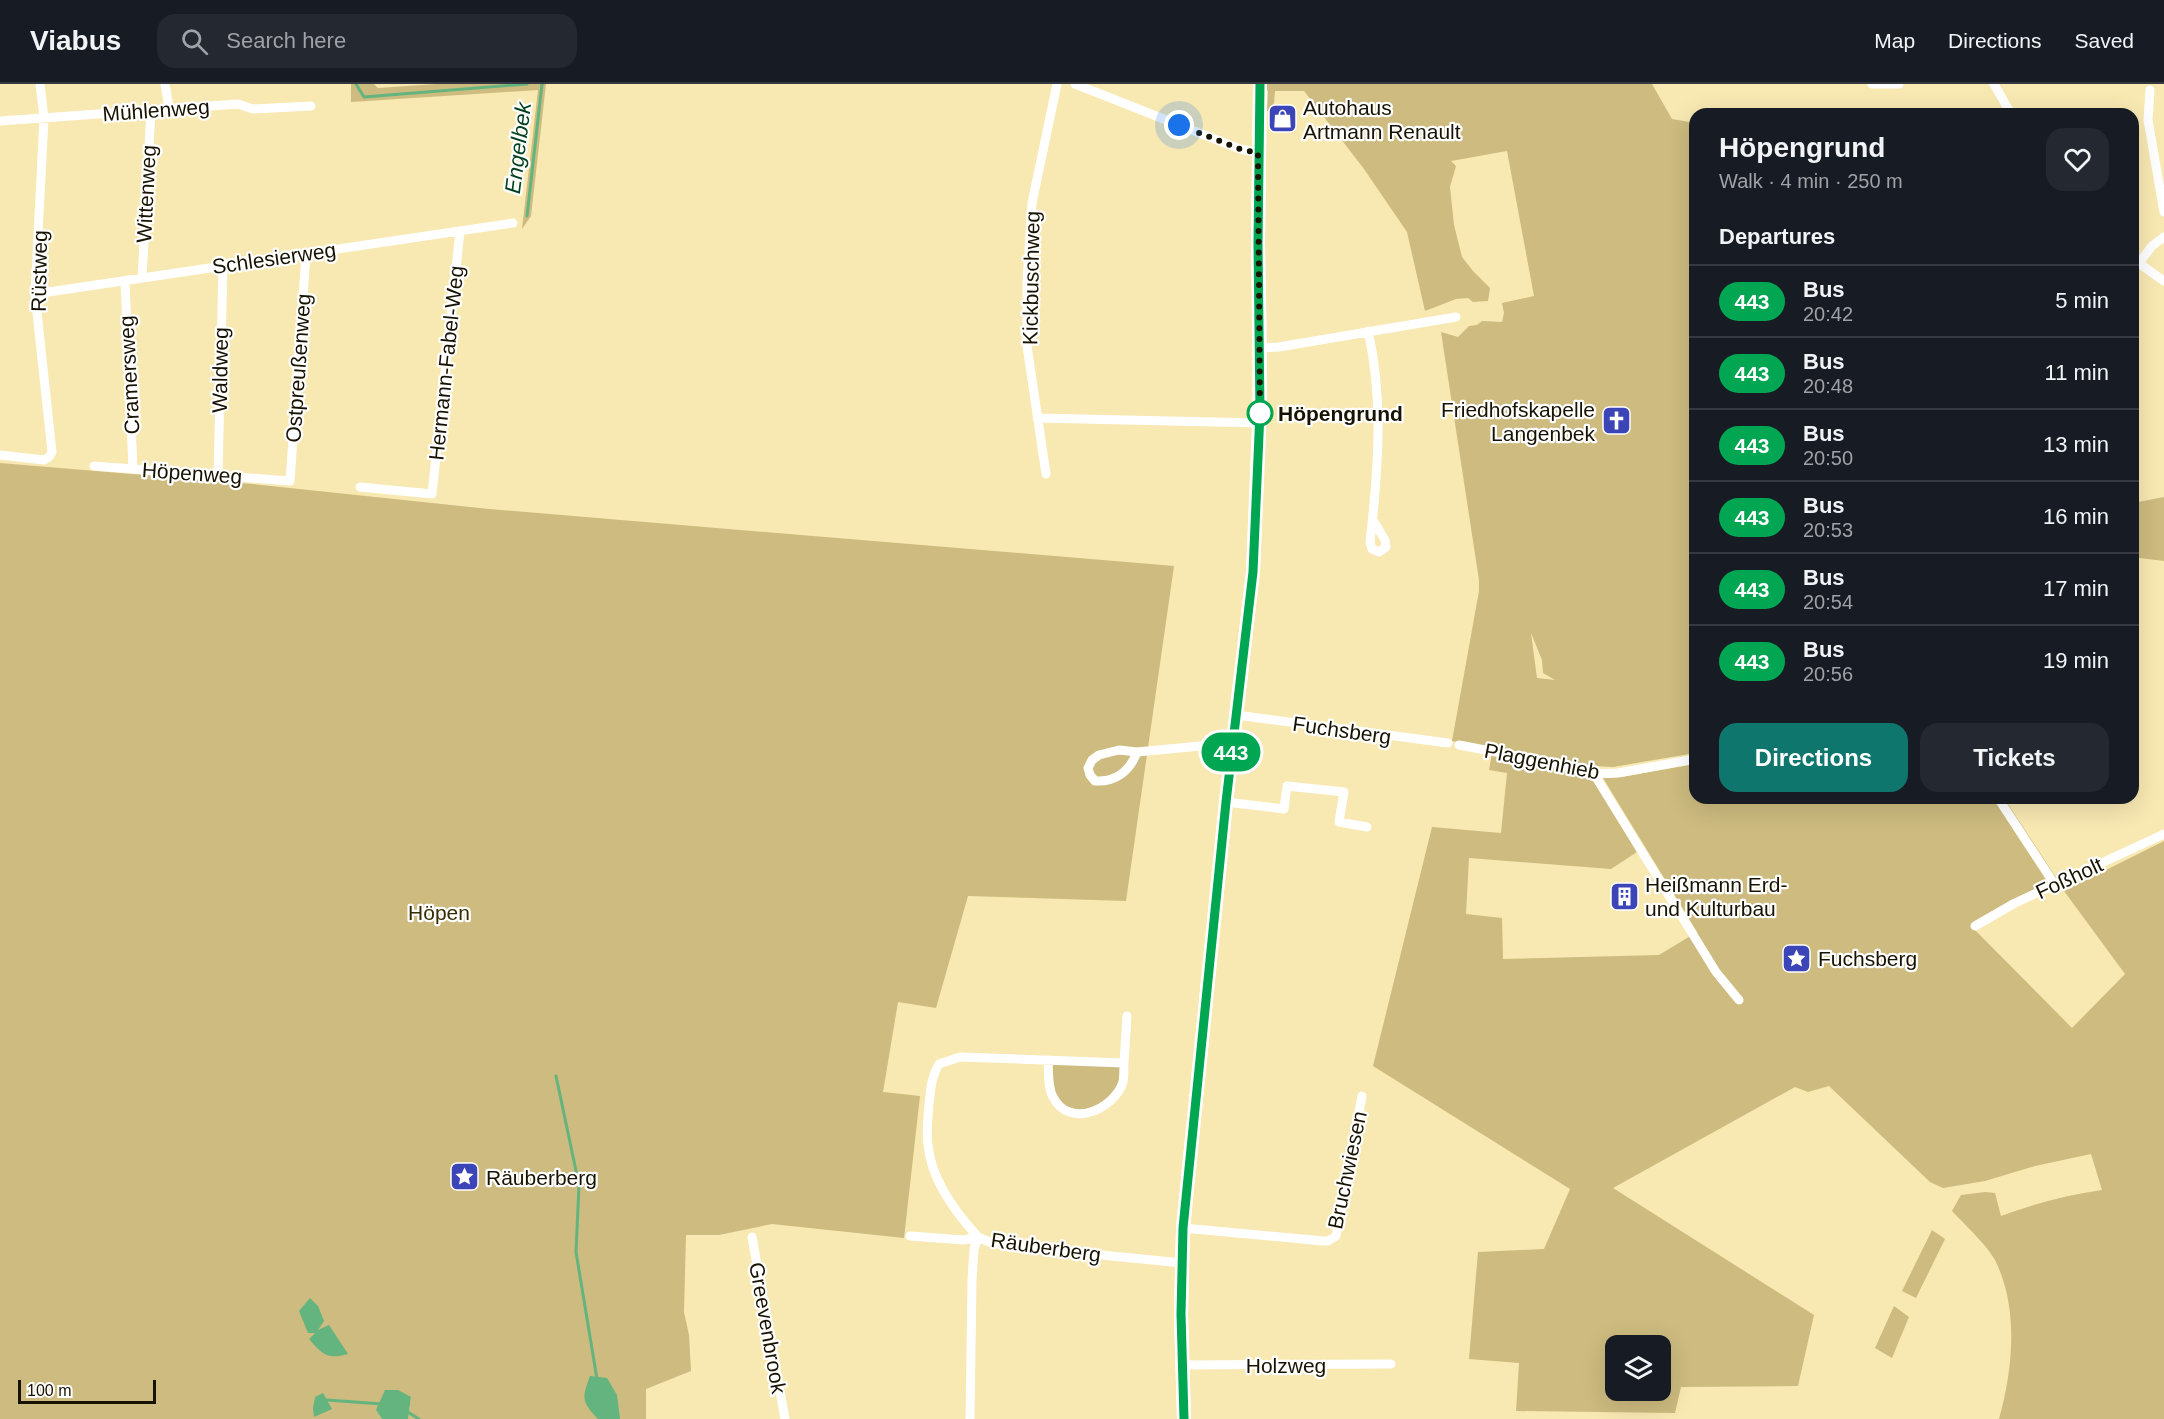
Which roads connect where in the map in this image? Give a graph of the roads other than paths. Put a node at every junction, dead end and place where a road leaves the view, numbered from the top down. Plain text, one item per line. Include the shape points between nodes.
1 (40, 84) edge
2 (165, 84) edge
3 (1057, 84) edge
4 (1076, 84) edge
5 (1260, 84) edge
6 (1872, 84) edge
7 (1899, 84) edge
8 (1994, 84) edge
9 (2150, 90) dead end
10 (311, 106) dead end
11 (169, 108) junction
12 (2008, 108) edge
13 (151, 110) junction
14 (44, 118) junction
15 (0, 122) edge
16 (1258, 153) junction
17 (2164, 212) edge
18 (513, 223) dead end
19 (460, 231) junction
20 (2164, 237) edge
21 (306, 254) junction
22 (2139, 258) edge
23 (2139, 263) edge
24 (223, 266) junction
25 (142, 278) junction
26 (125, 281) junction
27 (2164, 281) edge
28 (36, 294) junction
29 (1456, 317) dead end
30 (1368, 331) junction
31 (1260, 348) junction
32 (1037, 418) junction
33 (1259, 423) junction
34 (0, 455) edge
35 (94, 466) dead end
36 (133, 470) junction
37 (1046, 474) dead end
38 (218, 475) junction
39 (290, 481) joint
40 (360, 487) dead end
41 (1373, 520) dead end
42 (1236, 715) junction
43 (1232, 743) junction
44 (1448, 743) dead end
45 (1459, 745) dead end
46 (1137, 752) junction
47 (1689, 760) edge
48 (1594, 774) junction
49 (1226, 802) junction
50 (2002, 804) edge
51 (1367, 827) dead end
52 (2164, 834) edge
53 (2055, 885) junction
54 (1975, 926) dead end
55 (1739, 1000) dead end
56 (1127, 1016) dead end
57 (1048, 1060) junction
58 (1124, 1063) junction
59 (1362, 1096) dead end
60 (1183, 1228) junction
61 (910, 1236) dead end
62 (752, 1237) dead end
63 (978, 1237) junction
64 (1182, 1263) junction
65 (1391, 1364) dead end
66 (1182, 1365) junction
67 (785, 1419) edge
68 (970, 1419) edge
69 (1184, 1419) edge

1 - 14 street, Rüstweg
2 - 11 street
3 - 32 street, Kickbuschweg via 1032,203 1027,282 1027,346
4 - 16 street
5 - 16 main road
6 - 7 street
8 - 12 street
9 - 17 street via 2148,120
10 - 11 street, Mühlenweg via 254,109 238,104
11 - 13 street, Mühlenweg
13 - 14 street, Mühlenweg
13 - 25 street, Wittenweg
14 - 15 street, Mühlenweg
14 - 28 street, Rüstweg
16 - 31 main road
18 - 19 street, Schlesierweg
19 - 21 street, Schlesierweg
19 - 40 street, Hermann-Fabel-Weg via 432,494
20 - 22 street
21 - 24 street, Schlesierweg
21 - 39 street, Ostpreußenweg
23 - 27 street
24 - 25 street, Schlesierweg
24 - 38 street, Waldweg
25 - 26 street, Schlesierweg
26 - 28 street, Schlesierweg
26 - 36 street, Cramersweg
28 - 34 street, Rüstweg via 52,452 44,460
29 - 30 street
30 - 31 street
30 - 41 street via 1377,406
31 - 33 main road
32 - 33 street
32 - 37 street, Kickbuschweg
33 - 42 main road via 1253,572
35 - 36 street, Höpenweg
36 - 38 street, Höpenweg
38 - 39 street, Höpenweg
42 - 43 main road
42 - 44 street, Fuchsberg
43 - 46 street
43 - 49 main road
45 - 48 street, Plaggenhieb
46 - 46 street via 1119,750 1099,755 1088,768 1090,775 1095,781 1121,775
47 - 48 street, Plaggenhieb
48 - 55 street via 1716,972
49 - 51 street via 1284,809 1287,786 1344,792 1339,822
49 - 60 main road
50 - 53 street
52 - 53 street, Foßholt
53 - 54 street, Foßholt
56 - 58 street
57 - 58 street
57 - 58 street via 1053,1097 1072,1113 1091,1113 1114,1096 1123,1083
57 - 63 street via 960,1058 939,1064 933,1075 927,1129 932,1164 951,1202
59 - 60 street, Bruchwiesen via 1336,1236 1323,1241
60 - 64 main road
61 - 63 street, Räuberberg via 964,1240
62 - 67 street, Greevenbrook
63 - 64 street, Räuberberg via 1010,1246
63 - 68 street via 972,1280
64 - 66 main road
65 - 66 street, Holzweg
66 - 69 main road

